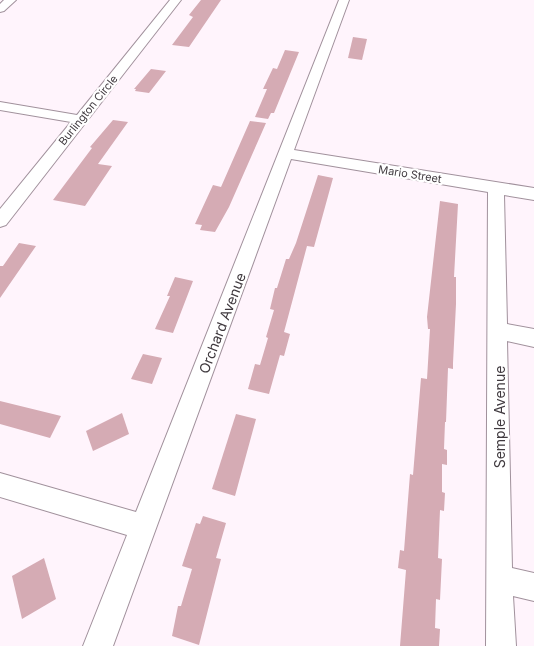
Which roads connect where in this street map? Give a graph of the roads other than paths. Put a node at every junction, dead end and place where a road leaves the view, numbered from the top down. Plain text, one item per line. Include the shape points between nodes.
1 (11, 0) edge
2 (176, 0) edge
3 (344, 0) edge
4 (0, 9) edge
5 (0, 106) edge
6 (81, 120) junction
7 (287, 154) junction
8 (496, 188) junction
9 (534, 194) edge
10 (0, 221) edge
11 (498, 331) junction
12 (534, 338) edge
13 (0, 484) edge
14 (143, 527) junction
15 (498, 579) junction
16 (534, 588) edge
17 (98, 646) edge
18 (501, 646) edge

1 - 4 street
2 - 6 street, Burlington Circle
3 - 7 street, Orchard Avenue
5 - 6 street
6 - 10 street, Burlington Circle
7 - 8 street, Mario Street
7 - 14 street, Orchard Avenue
8 - 9 street, Mario Street
8 - 11 street, Semple Avenue
11 - 12 street
11 - 15 street, Semple Avenue
13 - 14 street
14 - 17 street, Orchard Avenue
15 - 16 street
15 - 18 street, Semple Avenue

